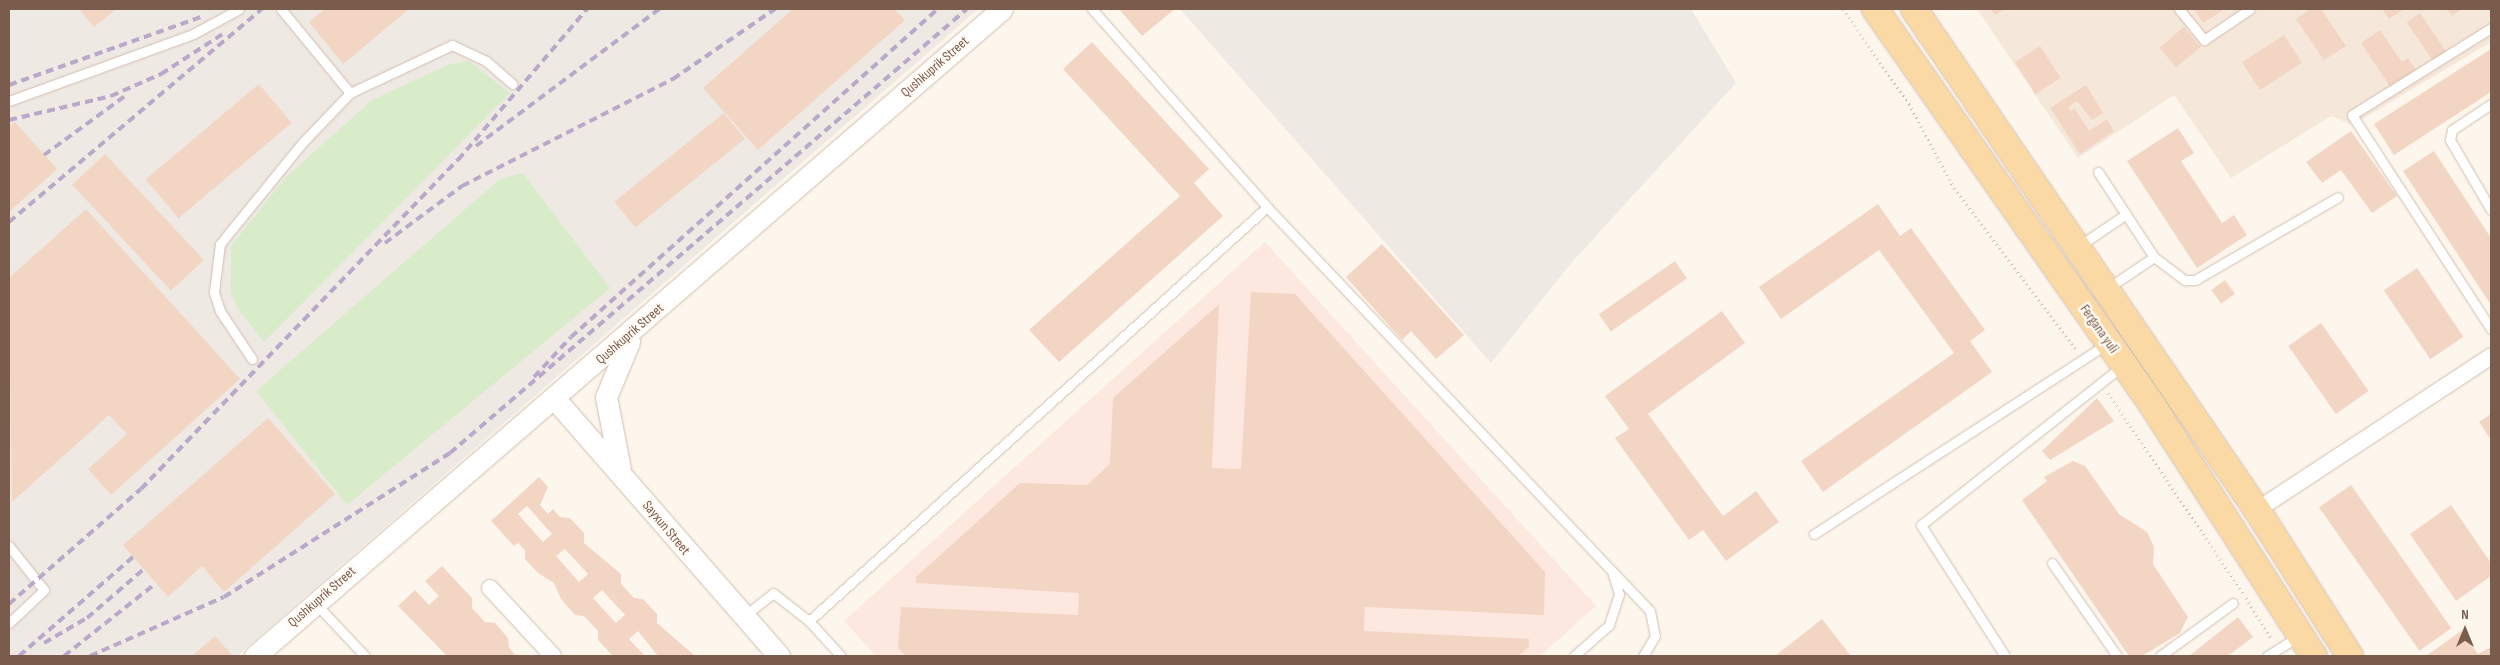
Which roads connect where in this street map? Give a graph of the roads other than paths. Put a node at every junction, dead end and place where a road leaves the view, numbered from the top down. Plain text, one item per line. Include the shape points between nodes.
1 (239, 9) edge
2 (281, 9) edge
3 (1002, 9) edge
4 (1092, 9) edge
5 (1875, 9) edge
6 (1914, 9) edge
7 (2178, 9) edge
8 (2250, 9) edge
9 (2491, 28) edge
10 (512, 84) dead end
11 (350, 93) junction
12 (9, 101) edge
13 (2491, 104) edge
14 (2098, 172) dead end
15 (2338, 197) dead end
16 (1266, 207) junction
17 (2491, 210) edge
18 (2126, 214) junction
19 (2077, 247) junction
20 (2154, 257) junction
21 (2106, 290) junction
22 (643, 323) junction
23 (2491, 329) edge
24 (2109, 342) junction
25 (2491, 356) edge
26 (252, 359) dead end
27 (2124, 364) junction
28 (554, 398) junction
29 (622, 477) junction
30 (2257, 510) junction
31 (1814, 534) dead end
32 (9, 546) edge
33 (2052, 563) dead end
34 (1612, 571) junction
35 (490, 588) dead end
36 (315, 602) junction
37 (2233, 603) dead end
38 (742, 618) junction
39 (809, 621) junction
40 (9, 623) edge
41 (2307, 646) edge
42 (256, 656) edge
43 (365, 656) edge
44 (553, 656) edge
45 (778, 656) edge
46 (841, 656) edge
47 (1574, 656) edge
48 (1643, 656) edge
49 (2005, 656) edge
50 (2117, 656) edge
51 (2160, 656) edge
52 (2267, 656) edge
53 (2350, 656) edge

1 - 12 lane via 193,34
2 - 11 lane
3 - 22 street, Qushkuprik Street
4 - 16 lane
5 - 24 main road, Fergana yuli
6 - 19 main road, Fergana yuli
7 - 8 lane via 2204,40
9 - 23 lane via 2352,115
10 - 11 lane via 486,61 452,45
11 - 26 lane via 303,142 220,244 214,292 220,310
13 - 17 lane via 2452,130 2450,140
14 - 18 lane
15 - 20 lane via 2195,280 2176,276
16 - 34 lane
16 - 39 lane
18 - 19 lane
18 - 20 lane
19 - 21 main road, Fergana yuli
20 - 21 lane
21 - 30 main road, Fergana yuli
22 - 28 street, Qushkuprik Street
22 - 29 street via 618,360 606,397 610,438
24 - 27 main road, Fergana yuli
24 - 31 lane via 2085,361
25 - 30 street
27 - 41 main road, Fergana yuli
27 - 49 lane via 1921,525
28 - 29 street, Sayxun Street
28 - 36 street, Qushkuprik Street
29 - 38 street, Sayxun Street
30 - 53 main road, Fergana yuli
32 - 40 lane via 44,590
33 - 50 lane
34 - 47 lane via 1619,594 1609,625
34 - 48 lane via 1650,611 1655,636
35 - 44 street
36 - 42 street, Qushkuprik Street
36 - 43 lane
37 - 51 lane
38 - 39 lane via 773,593
38 - 45 street, Sayxun Street
39 - 46 lane
41 - 52 lane

